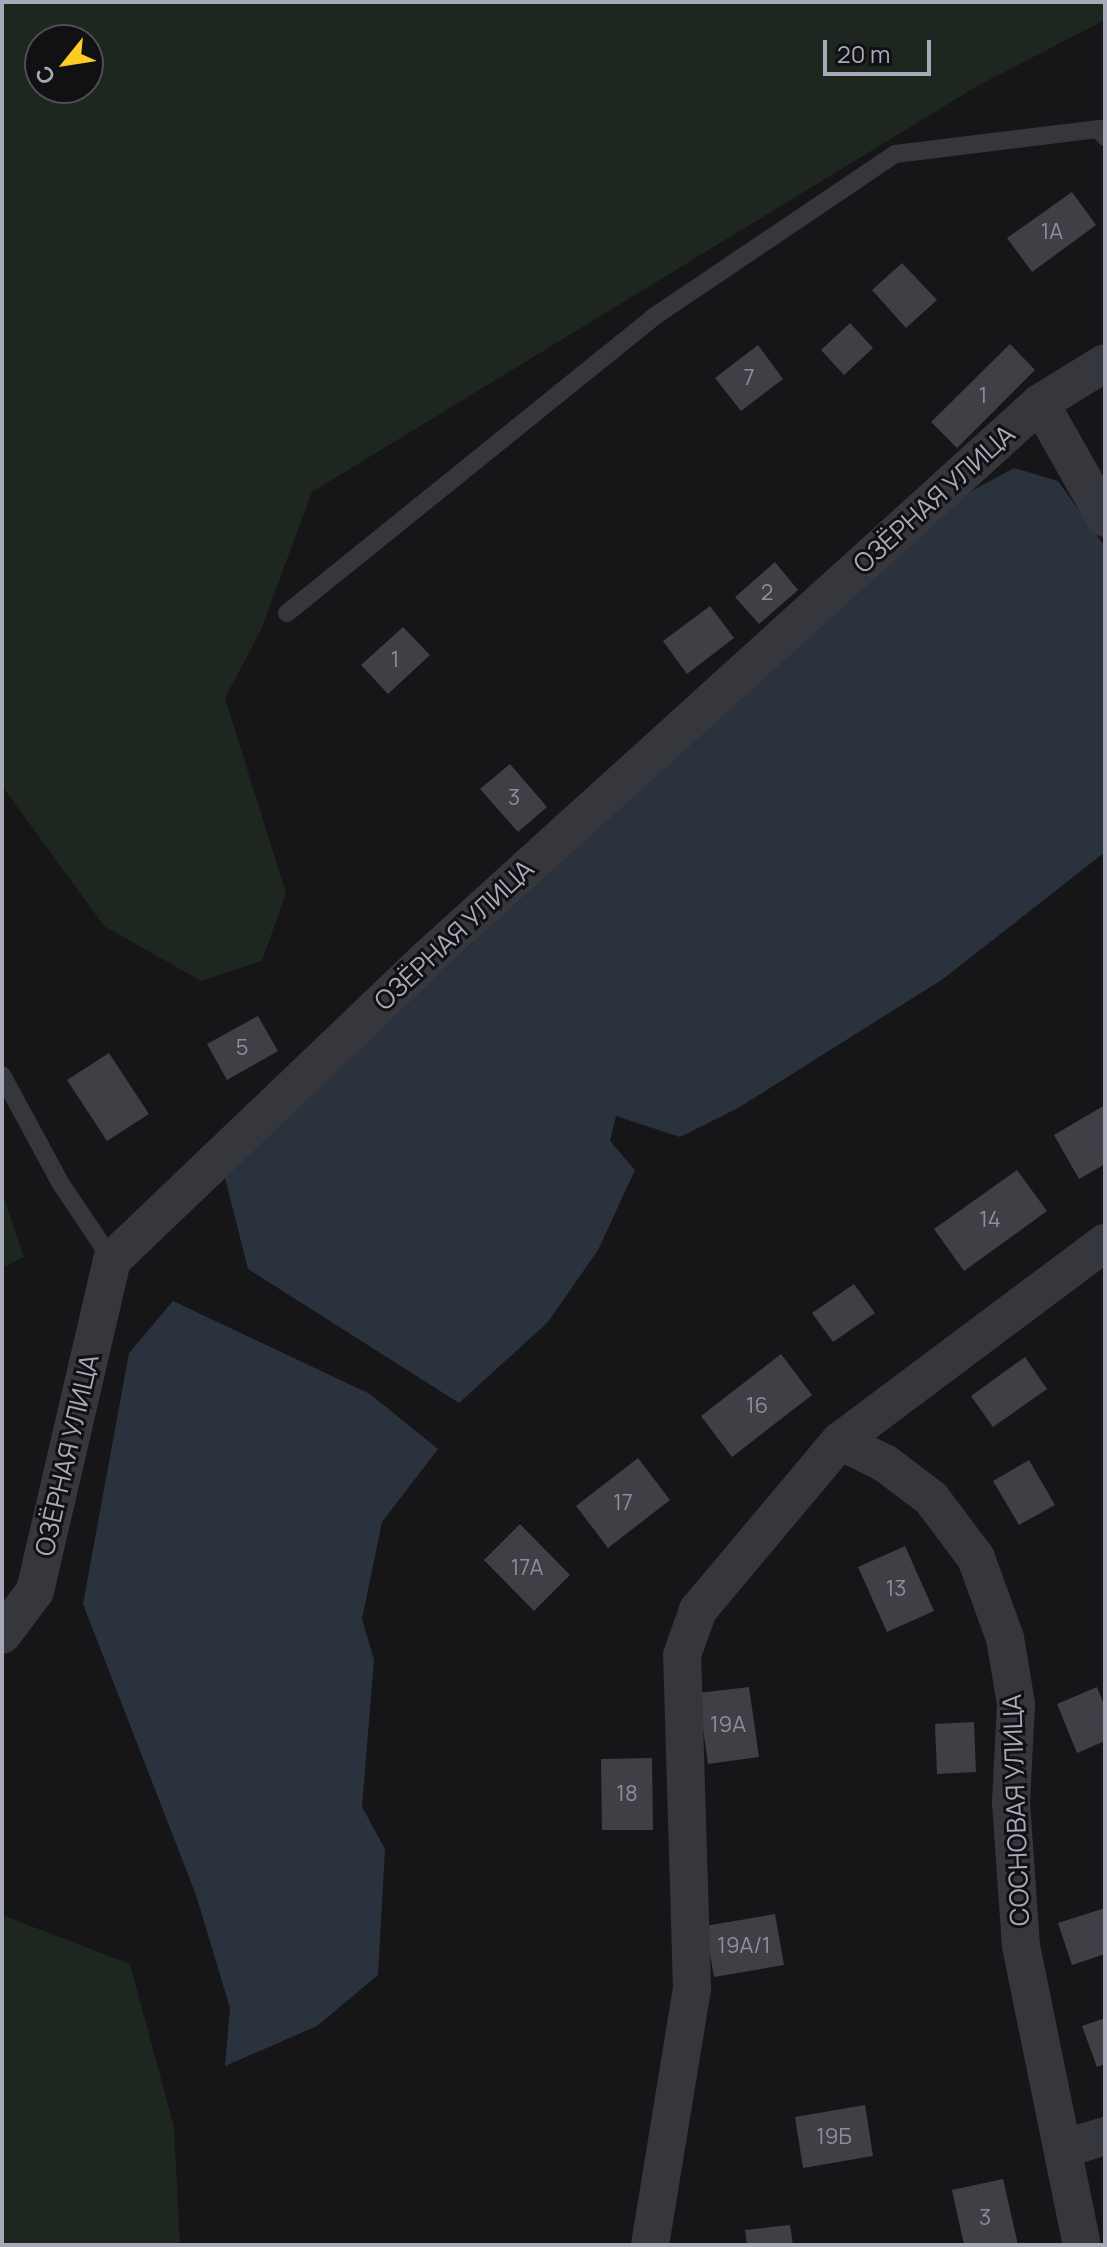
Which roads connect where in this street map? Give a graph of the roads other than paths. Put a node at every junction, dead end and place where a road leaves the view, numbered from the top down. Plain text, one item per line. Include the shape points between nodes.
1 (1105, 137) edge
2 (1105, 363) edge
3 (1040, 403) junction
4 (1105, 518) edge
5 (287, 613) dead end
6 (2, 1075) edge
7 (1105, 1243) edge
8 (112, 1260) junction
9 (840, 1441) junction
10 (2, 1635) edge
11 (1105, 2136) edge
12 (1066, 2148) junction
13 (650, 2245) edge
14 (1082, 2245) edge

1 - 5 lane via 1099,129 895,154 652,318
2 - 3 street, ОЗЁРНАЯ УЛИЦА
3 - 4 street
3 - 8 street, ОЗЁРНАЯ УЛИЦА via 439,947
6 - 8 lane via 61,1184
7 - 9 street
8 - 10 street, ОЗЁРНАЯ УЛИЦА via 35,1591
9 - 12 street, СОСНОВАЯ УЛИЦА via 886,1464 931,1498 976,1558 1005,1638 1016,1704 1011,1803 1021,1946
9 - 13 street via 698,1610 682,1655 692,1988
11 - 12 street
12 - 14 street, СОСНОВАЯ УЛИЦА

